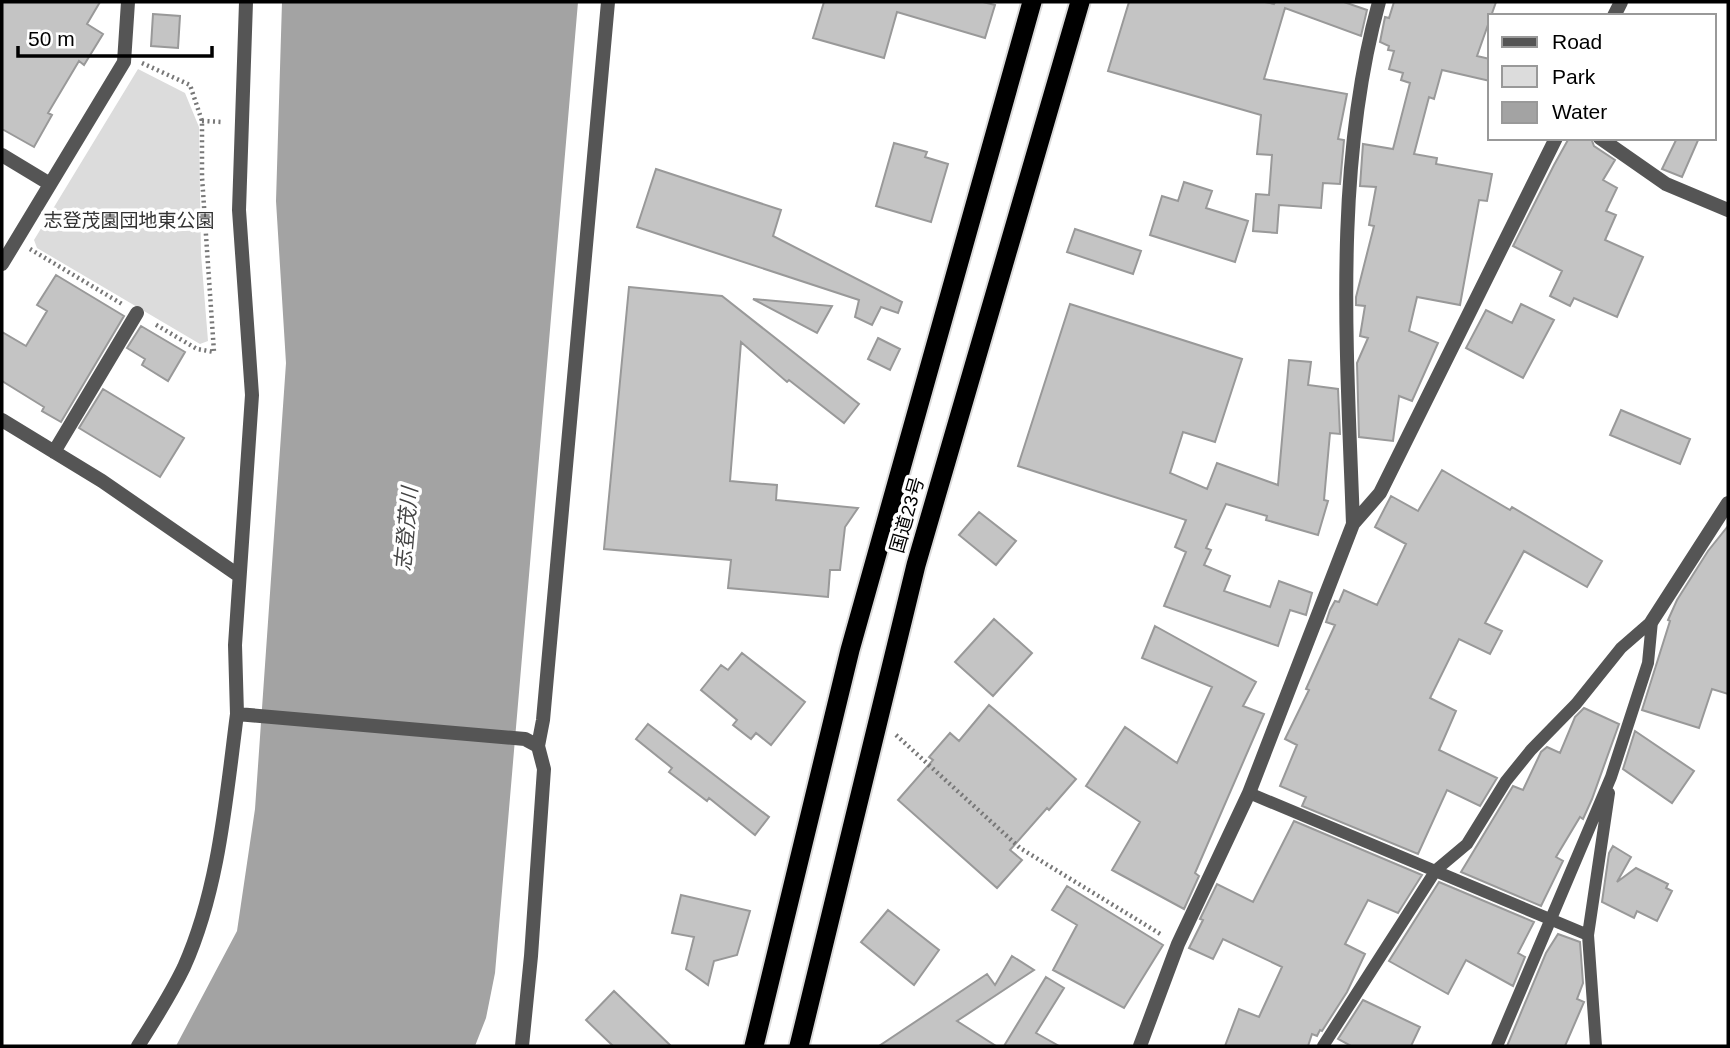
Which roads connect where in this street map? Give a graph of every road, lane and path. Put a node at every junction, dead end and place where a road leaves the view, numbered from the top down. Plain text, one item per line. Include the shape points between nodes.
1 (128, 2) edge
2 (246, 2) edge
3 (608, 2) edge
4 (1032, 2) edge
5 (1080, 2) edge
6 (1380, 2) edge
7 (124, 62) junction
8 (1555, 140) edge
9 (1603, 140) edge
10 (2, 155) edge
11 (50, 184) junction
12 (1728, 211) edge
13 (16, 240) junction
14 (2, 264) edge
15 (137, 313) junction
16 (2, 420) edge
17 (54, 452) junction
18 (1728, 503) edge
19 (1353, 524) junction
20 (238, 575) junction
21 (1652, 621) junction
22 (243, 715) junction
23 (879, 721) junction
24 (538, 746) junction
25 (1611, 778) junction
26 (1249, 793) junction
27 (1436, 870) junction
28 (1550, 919) junction
29 (1588, 935) junction
30 (1178, 944) junction
31 (138, 1046) edge
32 (522, 1046) edge
33 (754, 1046) edge
34 (799, 1046) edge
35 (1140, 1046) edge
36 (1323, 1046) edge
37 (1497, 1046) edge
38 (1596, 1046) edge

1 - 7 street
2 - 20 street via 239,210 252,396
3 - 24 street
4 - 33 highway, 国道23号 via 850,650
5 - 23 highway, 国道23号 via 916,565
6 - 19 street via 1361,86 1349,195 1346,339
7 - 11 street
7 - 15 path via 138,61 190,85 202,121 214,352 197,349
8 - 19 street via 1380,493
9 - 12 street via 1666,184
10 - 11 street
11 - 13 street
13 - 14 street
13 - 15 path
15 - 17 street
16 - 17 street
17 - 20 street
18 - 21 street
19 - 26 street
20 - 22 street via 235,645
21 - 25 lane via 1648,663
21 - 27 lane via 1531,750 1506,780 1467,844
22 - 24 street via 524,739
22 - 31 street via 206,903 184,966
23 - 30 path via 1020,848
23 - 34 highway, 国道23号
24 - 32 street via 544,769
25 - 28 lane
25 - 29 lane
26 - 27 lane
26 - 30 street
27 - 28 lane
27 - 36 lane
28 - 29 lane
28 - 37 lane
29 - 38 lane
30 - 35 street

